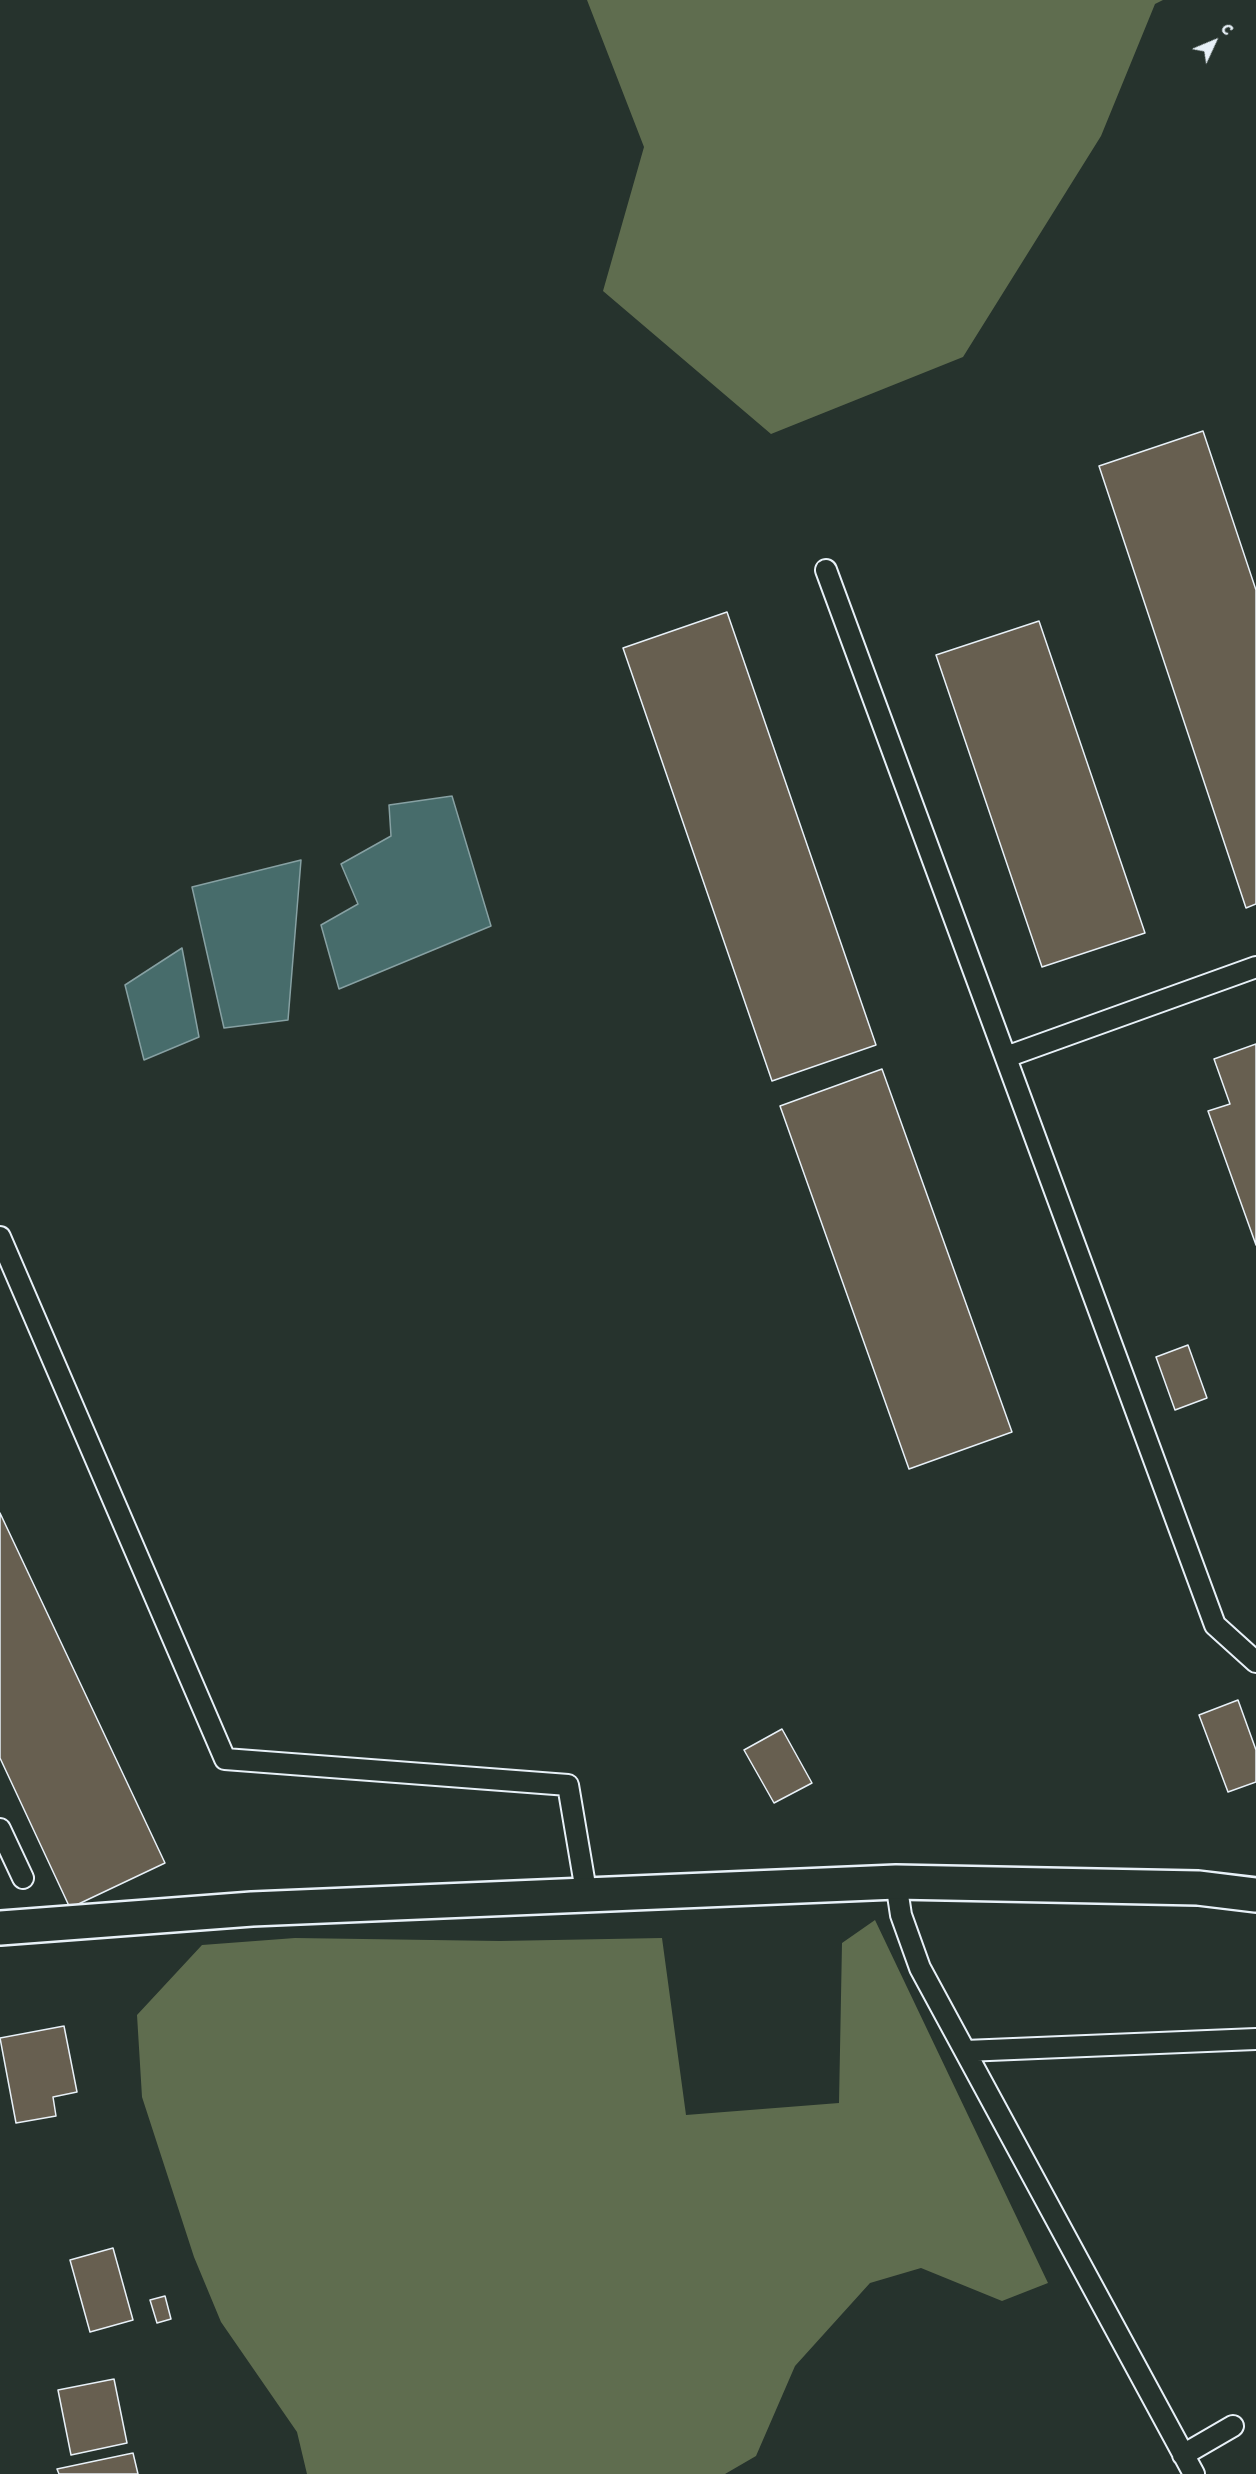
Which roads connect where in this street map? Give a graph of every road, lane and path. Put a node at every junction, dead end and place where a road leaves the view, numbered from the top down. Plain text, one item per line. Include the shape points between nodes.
1 (826, 570) dead end
2 (1256, 967) edge
3 (1006, 1057) junction
4 (0, 1237) edge
5 (1256, 1662) edge
6 (0, 1829) edge
7 (23, 1878) dead end
8 (896, 1882) junction
9 (1256, 1895) edge
10 (587, 1897) junction
11 (0, 1928) edge
12 (1256, 2039) edge
13 (965, 2051) junction
14 (1233, 2426) dead end
15 (1183, 2455) junction
16 (1194, 2474) edge

1 - 3 lane
2 - 3 lane
3 - 5 lane via 1215,1625
4 - 10 lane via 225,1759 568,1785
6 - 7 lane
8 - 9 street via 1198,1888
8 - 10 street
8 - 13 lane via 902,1915 920,1968
10 - 11 street via 252,1909
12 - 13 lane
13 - 15 lane
14 - 15 lane
15 - 16 lane

